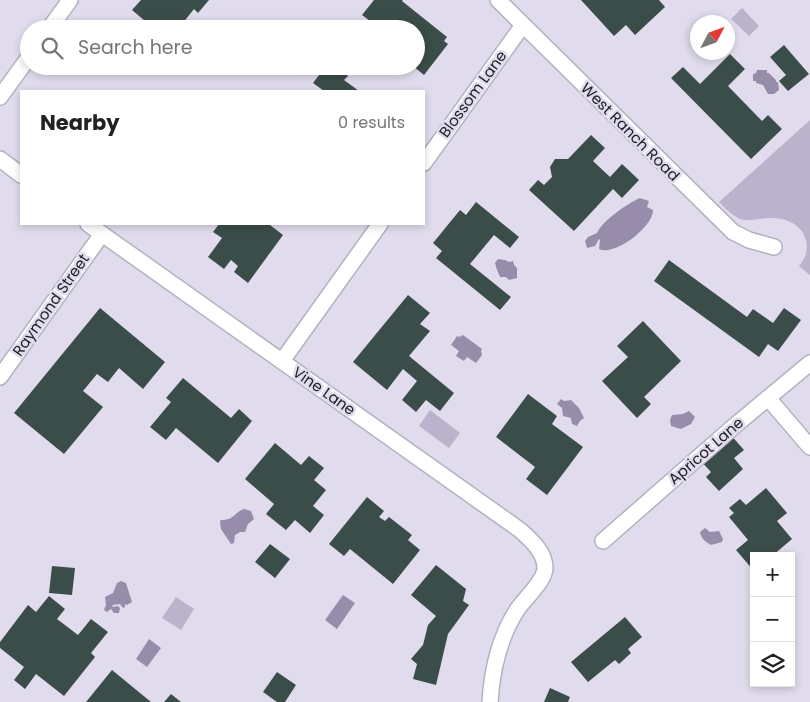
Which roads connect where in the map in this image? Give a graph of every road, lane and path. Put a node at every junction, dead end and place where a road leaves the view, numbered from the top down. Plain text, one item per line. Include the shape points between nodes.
1 (70, 0) edge
2 (498, 0) edge
3 (56, 20) edge
4 (523, 26) junction
5 (20, 69) edge
6 (0, 97) edge
7 (0, 160) edge
8 (425, 162) edge
9 (20, 174) edge
10 (89, 225) edge
11 (379, 225) edge
12 (102, 234) junction
13 (774, 247) dead end
14 (282, 361) junction
15 (810, 363) edge
16 (0, 377) edge
17 (768, 398) junction
18 (810, 447) edge
19 (603, 541) dead end
20 (490, 702) edge

1 - 3 street
2 - 4 street, West Ranch Road
4 - 8 street, Blossom Lane
4 - 13 street, West Ranch Road via 733,232
5 - 6 street
7 - 9 street
10 - 12 street, Vine Lane
11 - 14 street
12 - 14 street, Vine Lane
12 - 16 street, Raymond Street
14 - 20 street, Vine Lane via 520,530 535,545 545,570 517,610 501,642 492,676
15 - 17 street, Apricot Lane
17 - 18 street
17 - 19 street, Apricot Lane

